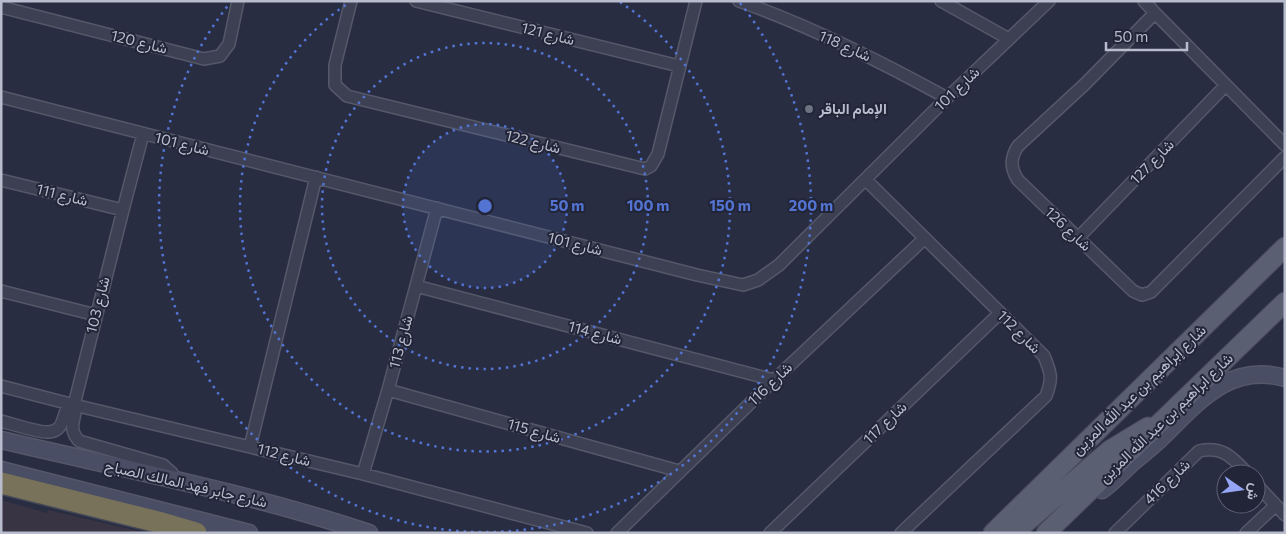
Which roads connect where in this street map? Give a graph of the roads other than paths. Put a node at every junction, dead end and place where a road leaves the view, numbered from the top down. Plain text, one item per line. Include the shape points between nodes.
1 (238, 1) edge
2 (351, 1) edge
3 (416, 1) edge
4 (696, 1) edge
5 (739, 1) edge
6 (1048, 1) edge
7 (1144, 1) edge
8 (942, 2) edge
9 (1, 7) edge
10 (1155, 13) junction
11 (1009, 39) junction
12 (680, 66) junction
13 (1225, 86) junction
14 (1, 97) edge
15 (948, 98) junction
16 (143, 134) junction
17 (1285, 145) edge
18 (1285, 157) edge
19 (316, 177) junction
20 (1, 180) edge
21 (866, 180) junction
22 (438, 208) junction
23 (123, 210) junction
24 (925, 238) junction
25 (1078, 238) junction
26 (1285, 247) edge
27 (416, 286) junction
28 (1, 290) edge
29 (1285, 302) edge
30 (1000, 313) junction
31 (96, 315) junction
32 (1285, 378) edge
33 (774, 380) junction
34 (1, 386) edge
35 (388, 390) junction
36 (74, 405) junction
37 (1165, 419) junction
38 (1, 422) edge
39 (1, 440) edge
40 (250, 447) junction
41 (1238, 464) edge
42 (1, 470) edge
43 (679, 471) junction
44 (363, 474) junction
45 (175, 481) junction
46 (1, 483) edge
47 (1266, 495) edge
48 (1276, 506) junction
49 (1067, 513) junction
50 (1285, 516) edge
51 (196, 533) edge
52 (249, 533) edge
53 (369, 533) edge
54 (587, 533) edge
55 (617, 533) edge
56 (770, 533) edge
57 (901, 533) edge
58 (993, 533) edge
59 (1014, 533) edge
60 (1046, 533) edge
61 (1115, 533) edge
62 (1246, 533) edge

1 - 9 street, شارع 120 via 229,44 220,56 204,59
2 - 12 street, شارع 122 via 335,65 335,85 347,96 644,169 651,166 658,154
3 - 12 street, شارع 121
4 - 12 street, شارع 122
5 - 15 street, شارع 118 via 881,62
6 - 11 street, شارع 101
7 - 10 street
8 - 11 street
10 - 13 street
10 - 25 street, شارع 126 via 1014,152 1012,167 1018,180
11 - 15 street, شارع 101
13 - 17 street
13 - 25 street, شارع 127
14 - 16 street, شارع 101
15 - 21 street, شارع 101
16 - 19 street, شارع 101
16 - 23 street, شارع 103
18 - 25 street, شارع 126 via 1147,294 1133,291
19 - 22 street, شارع 101
19 - 40 street, شارع 112
20 - 23 street, شارع 111
21 - 22 street, شارع 101 via 779,266 758,280 743,285 697,276
21 - 24 street, شارع 112
22 - 27 street, شارع 113
23 - 31 street, شارع 103
24 - 30 street, شارع 112
24 - 33 street, شارع 116
26 - 58 main road, شارع إبراهيم بن عبد الله المزين
27 - 33 street, شارع 114
27 - 35 street, شارع 113
28 - 31 street
29 - 37 main road, شارع ابراهيم بن عبد الله المزين
30 - 56 street, شارع 117
30 - 57 street, شارع 112 via 1044,356 1052,381 1046,396
31 - 36 street, شارع 103
32 - 49 street via 1249,375 1219,385 1111,483
33 - 43 street, شارع 116
34 - 36 street
35 - 43 street, شارع 115
35 - 44 street, شارع 113
36 - 38 street via 66,409 62,425 49,432
36 - 40 street
36 - 45 street via 76,410 72,423 79,441 163,465
37 - 49 main road, شارع ابراهيم بن عبد الله المزين
37 - 59 main road via 1140,430 1110,450
39 - 45 street, شارع جابر فهد المالك الصباح
40 - 44 street, شارع 112
41 - 61 street, شارع 416 via 1225,453 1211,448 1199,451
42 - 52 street, شارع جابر فهد المالك الصباح
43 - 55 street, شارع 116
44 - 54 street, شارع 112
45 - 53 street, شارع جابر فهد المالك الصباح via 320,516
46 - 51 highway
47 - 48 street
48 - 50 street
48 - 62 street
49 - 60 main road, شارع ابراهيم بن عبد الله المزين

